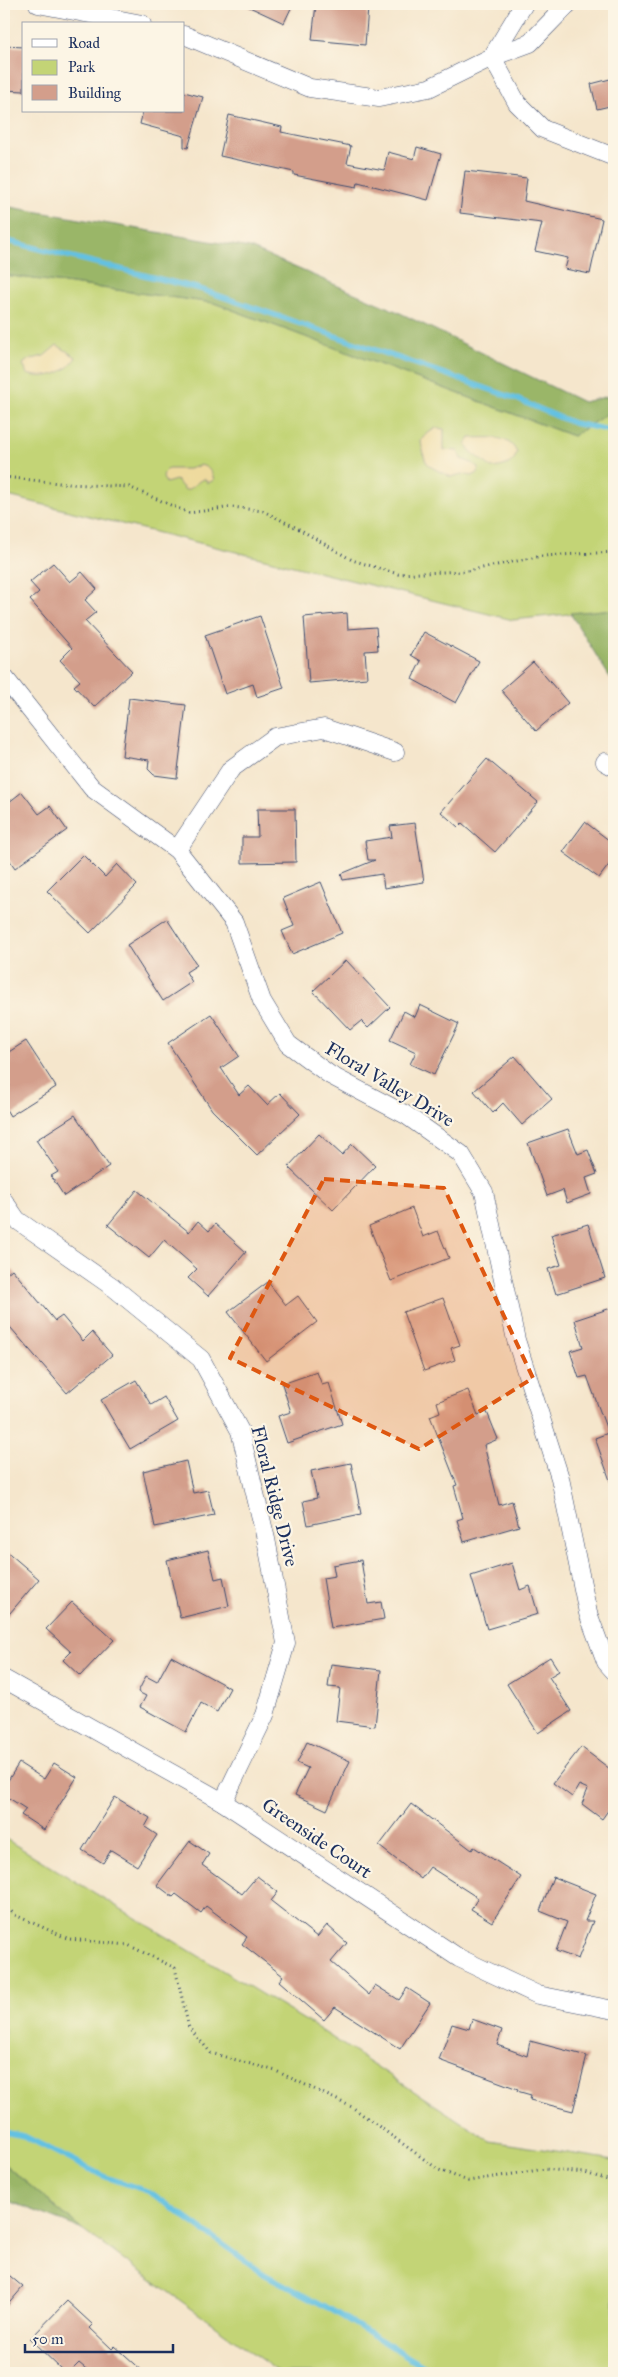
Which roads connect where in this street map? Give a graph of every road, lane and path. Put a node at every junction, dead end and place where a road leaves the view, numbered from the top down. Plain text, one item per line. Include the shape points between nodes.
1 (38, 4) edge
2 (524, 4) edge
3 (568, 4) edge
4 (132, 22) edge
5 (185, 35) edge
6 (492, 57) junction
7 (614, 158) edge
8 (4, 478) edge
9 (614, 552) edge
10 (4, 677) edge
11 (395, 752) dead end
12 (177, 850) junction
13 (4, 1201) edge
14 (614, 1671) edge
15 (4, 1679) edge
16 (222, 1802) junction
17 (4, 1905) edge
18 (614, 2010) edge
19 (614, 2182) edge

1 - 4 street
2 - 6 street
3 - 6 street via 530,43
5 - 6 street via 310,88 378,98 429,88
6 - 7 street via 517,103 543,129
8 - 9 path via 128,487 188,513 232,506 264,511 352,560 398,574 467,571 542,556
10 - 12 street, Floral Valley Drive via 92,788
11 - 12 street via 324,728 275,737 231,769
12 - 14 street, Floral Valley Drive via 234,922 262,1001 288,1044 330,1075 406,1115 461,1154 484,1192 516,1340 560,1478 588,1613 606,1662
13 - 16 street, Floral Ridge Drive via 17,1220 113,1286 201,1359 240,1432 266,1539 286,1643 265,1715
15 - 16 street, Greenside Court
16 - 18 street, Greenside Court via 459,1958 538,1995
17 - 19 path via 15,1916 69,1938 128,1945 176,1968 189,2028 211,2053 276,2071 352,2108 439,2170 468,2181 545,2169 585,2173

